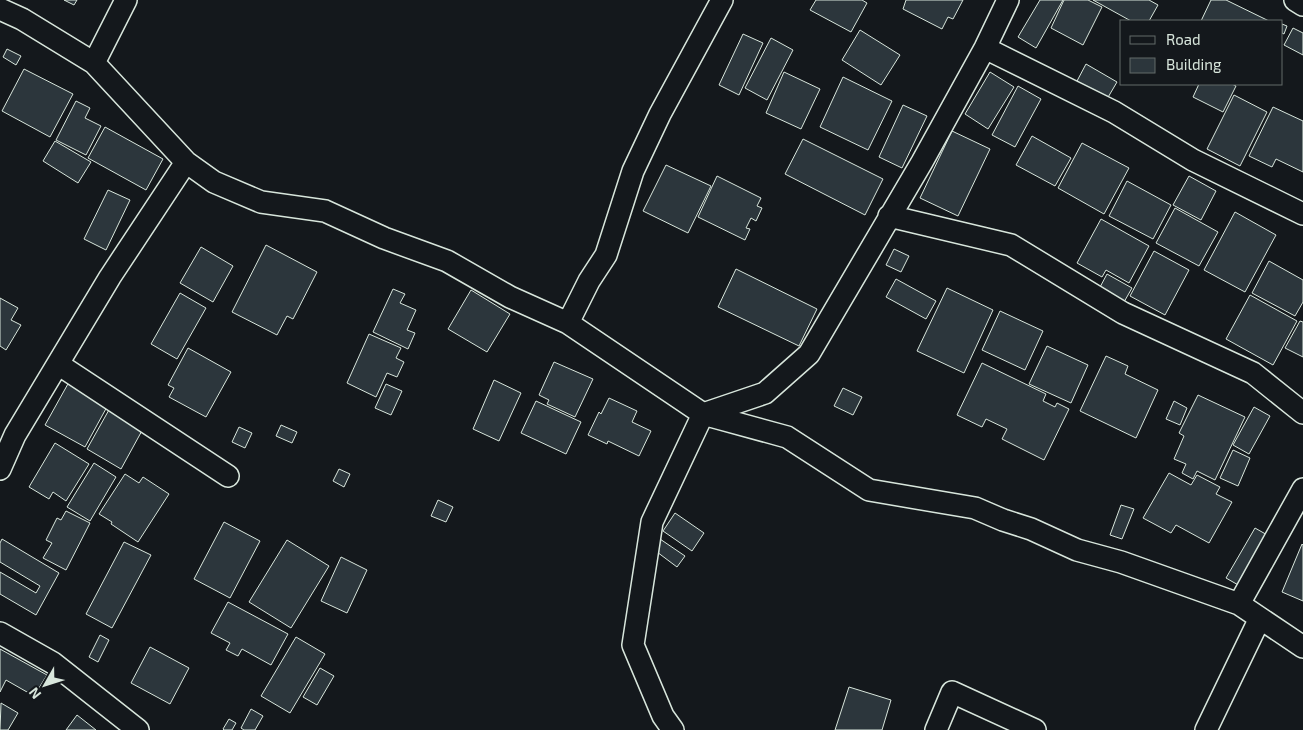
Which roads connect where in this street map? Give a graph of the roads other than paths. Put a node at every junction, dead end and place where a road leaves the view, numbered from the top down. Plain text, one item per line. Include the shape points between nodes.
1 (126, 0) edge
2 (722, 0) edge
3 (1008, 0) edge
4 (1295, 0) edge
5 (1303, 5) edge
6 (0, 9) edge
7 (985, 48) junction
8 (94, 63) junction
9 (186, 162) junction
10 (1303, 214) edge
11 (889, 216) junction
12 (568, 323) junction
13 (58, 364) junction
14 (1303, 413) edge
15 (703, 414) junction
16 (0, 469) edge
17 (228, 476) dead end
18 (1303, 489) edge
19 (1239, 604) junction
20 (1260, 618) junction
21 (0, 633) edge
22 (1303, 647) edge
23 (138, 730) edge
24 (673, 730) edge
25 (936, 730) edge
26 (1035, 730) edge
27 (1206, 730) edge

1 - 8 street
2 - 12 street via 633,170 606,255 589,280
3 - 7 street
4 - 5 street
6 - 8 street
7 - 10 street via 1114,112 1193,160
7 - 11 street
8 - 9 street
9 - 12 street via 214,182 261,202 325,211 384,238 447,261 510,297
9 - 13 street via 110,277
11 - 14 street via 1011,245 1123,313 1253,374
11 - 15 street via 808,354 765,393
12 - 15 street
13 - 16 street via 15,435
13 - 17 street
15 - 19 street via 787,437 869,490 975,508 1077,550 1121,562
15 - 24 street via 652,522 633,646 663,716
18 - 19 street
19 - 20 street
20 - 22 street
20 - 27 street
21 - 23 street via 53,662
25 - 26 street via 952,692

